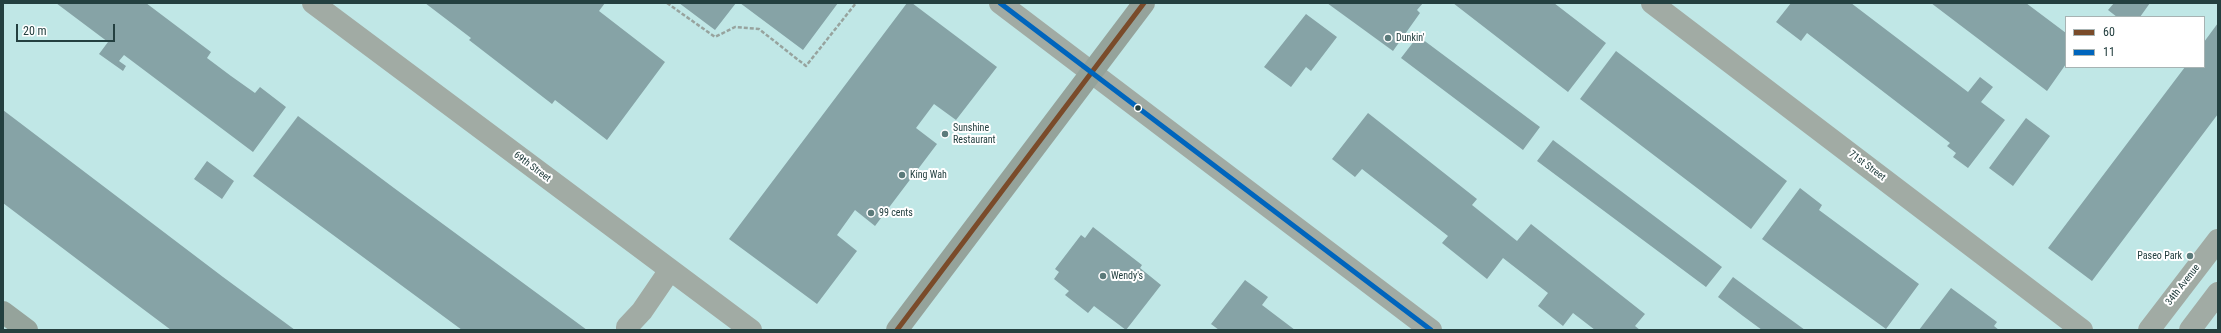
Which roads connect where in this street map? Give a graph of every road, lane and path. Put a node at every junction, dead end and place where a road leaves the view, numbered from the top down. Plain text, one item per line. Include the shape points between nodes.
1 (313, 3) edge
2 (667, 3) edge
3 (856, 3) edge
4 (1000, 3) edge
5 (1144, 3) edge
6 (1652, 3) edge
7 (1092, 72) junction
8 (2218, 240) edge
9 (670, 270) junction
10 (2218, 292) edge
11 (3, 312) edge
12 (627, 329) edge
13 (27, 330) edge
14 (751, 330) edge
15 (896, 330) edge
16 (1431, 330) edge
17 (2082, 330) edge
18 (2149, 330) edge
19 (2190, 330) edge

1 - 9 street, 69th Street
2 - 3 path via 715,37 735,27 759,29 806,66
4 - 7 street
5 - 7 main road
6 - 17 street, 71st Street
7 - 15 main road
7 - 16 street
8 - 18 street, 34th Avenue
9 - 12 street
9 - 14 street, 69th Street
10 - 19 street
11 - 13 main road

